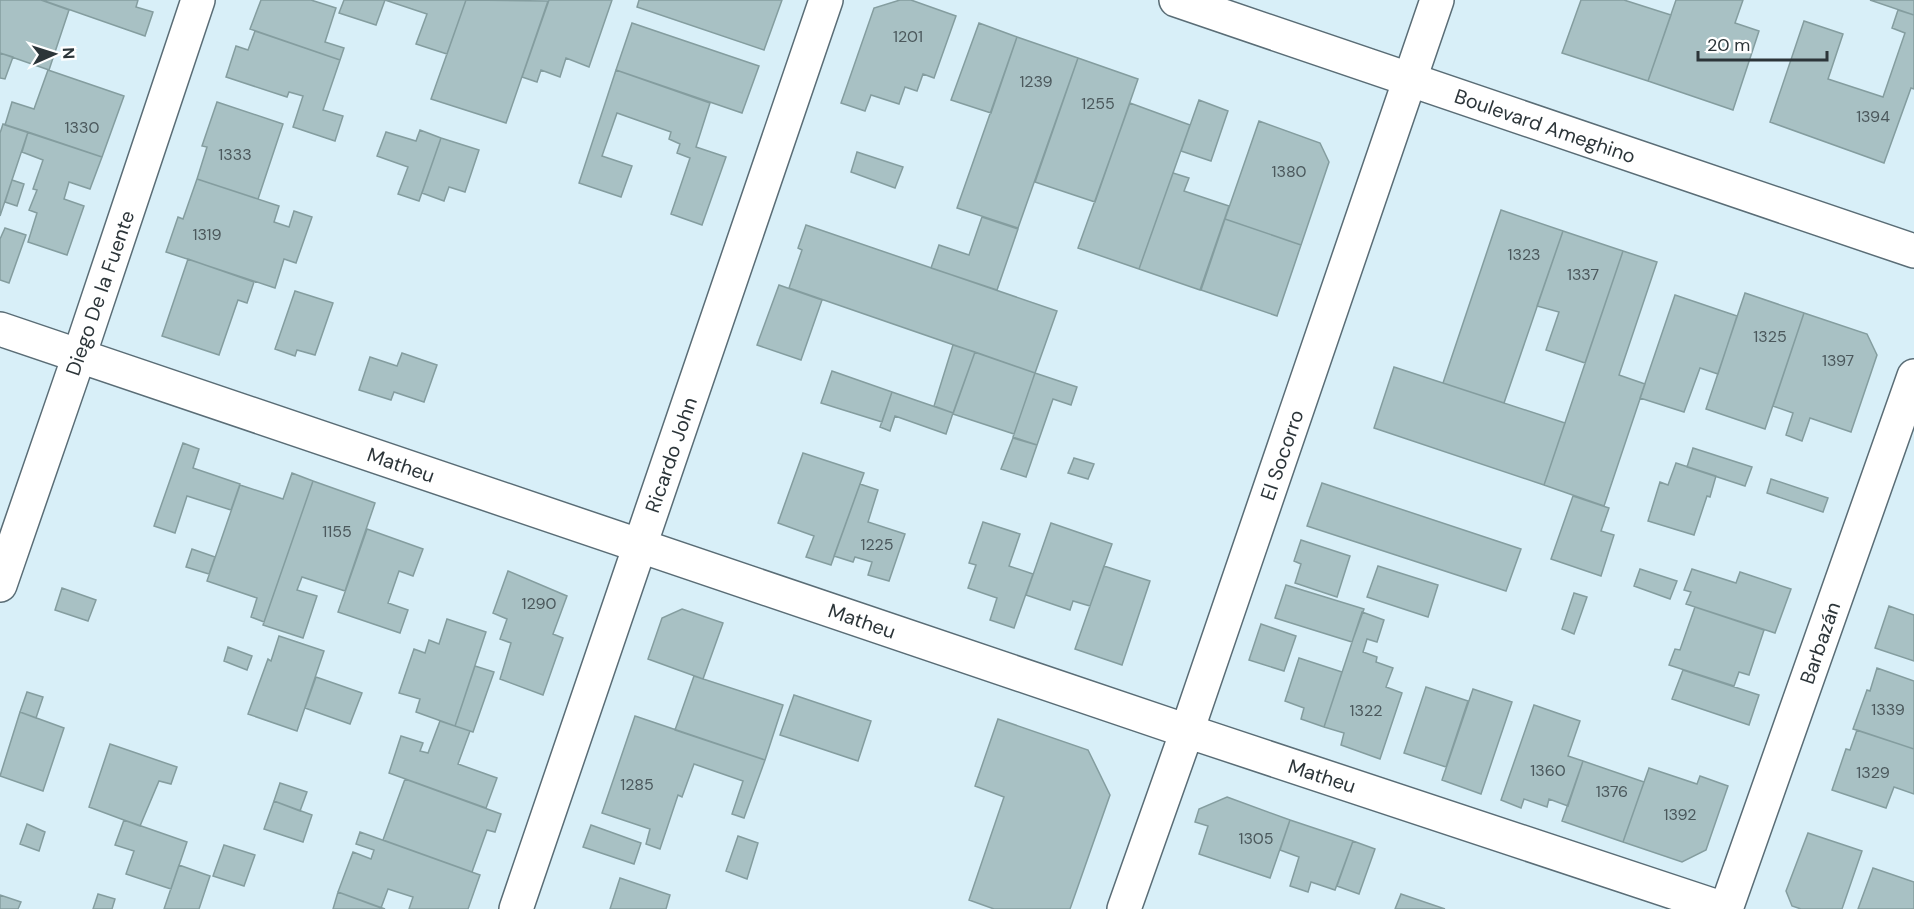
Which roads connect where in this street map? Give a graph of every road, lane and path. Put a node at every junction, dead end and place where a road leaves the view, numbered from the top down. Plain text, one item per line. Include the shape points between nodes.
1 (198, 0) edge
2 (826, 0) edge
3 (1176, 0) edge
4 (1437, 0) edge
5 (1410, 80) junction
6 (1914, 251) edge
7 (0, 329) edge
8 (79, 356) junction
9 (1914, 376) edge
10 (640, 546) junction
11 (0, 585) edge
12 (1188, 731) junction
13 (516, 909) edge
14 (1124, 909) edge
15 (1725, 909) edge

1 - 8 street, Diego De la Fuente
2 - 10 street, Ricardo John
3 - 5 street, Boulevard Ameghino
4 - 5 street, El Socorro
5 - 6 street, Boulevard Ameghino
5 - 12 street, El Socorro
7 - 8 street, Matheu
8 - 10 street, Matheu
8 - 11 street, Diego De la Fuente
9 - 15 street, Barbazán
10 - 12 street, Matheu
10 - 13 street, Ricardo John
12 - 14 street, El Socorro
12 - 15 street, Matheu

